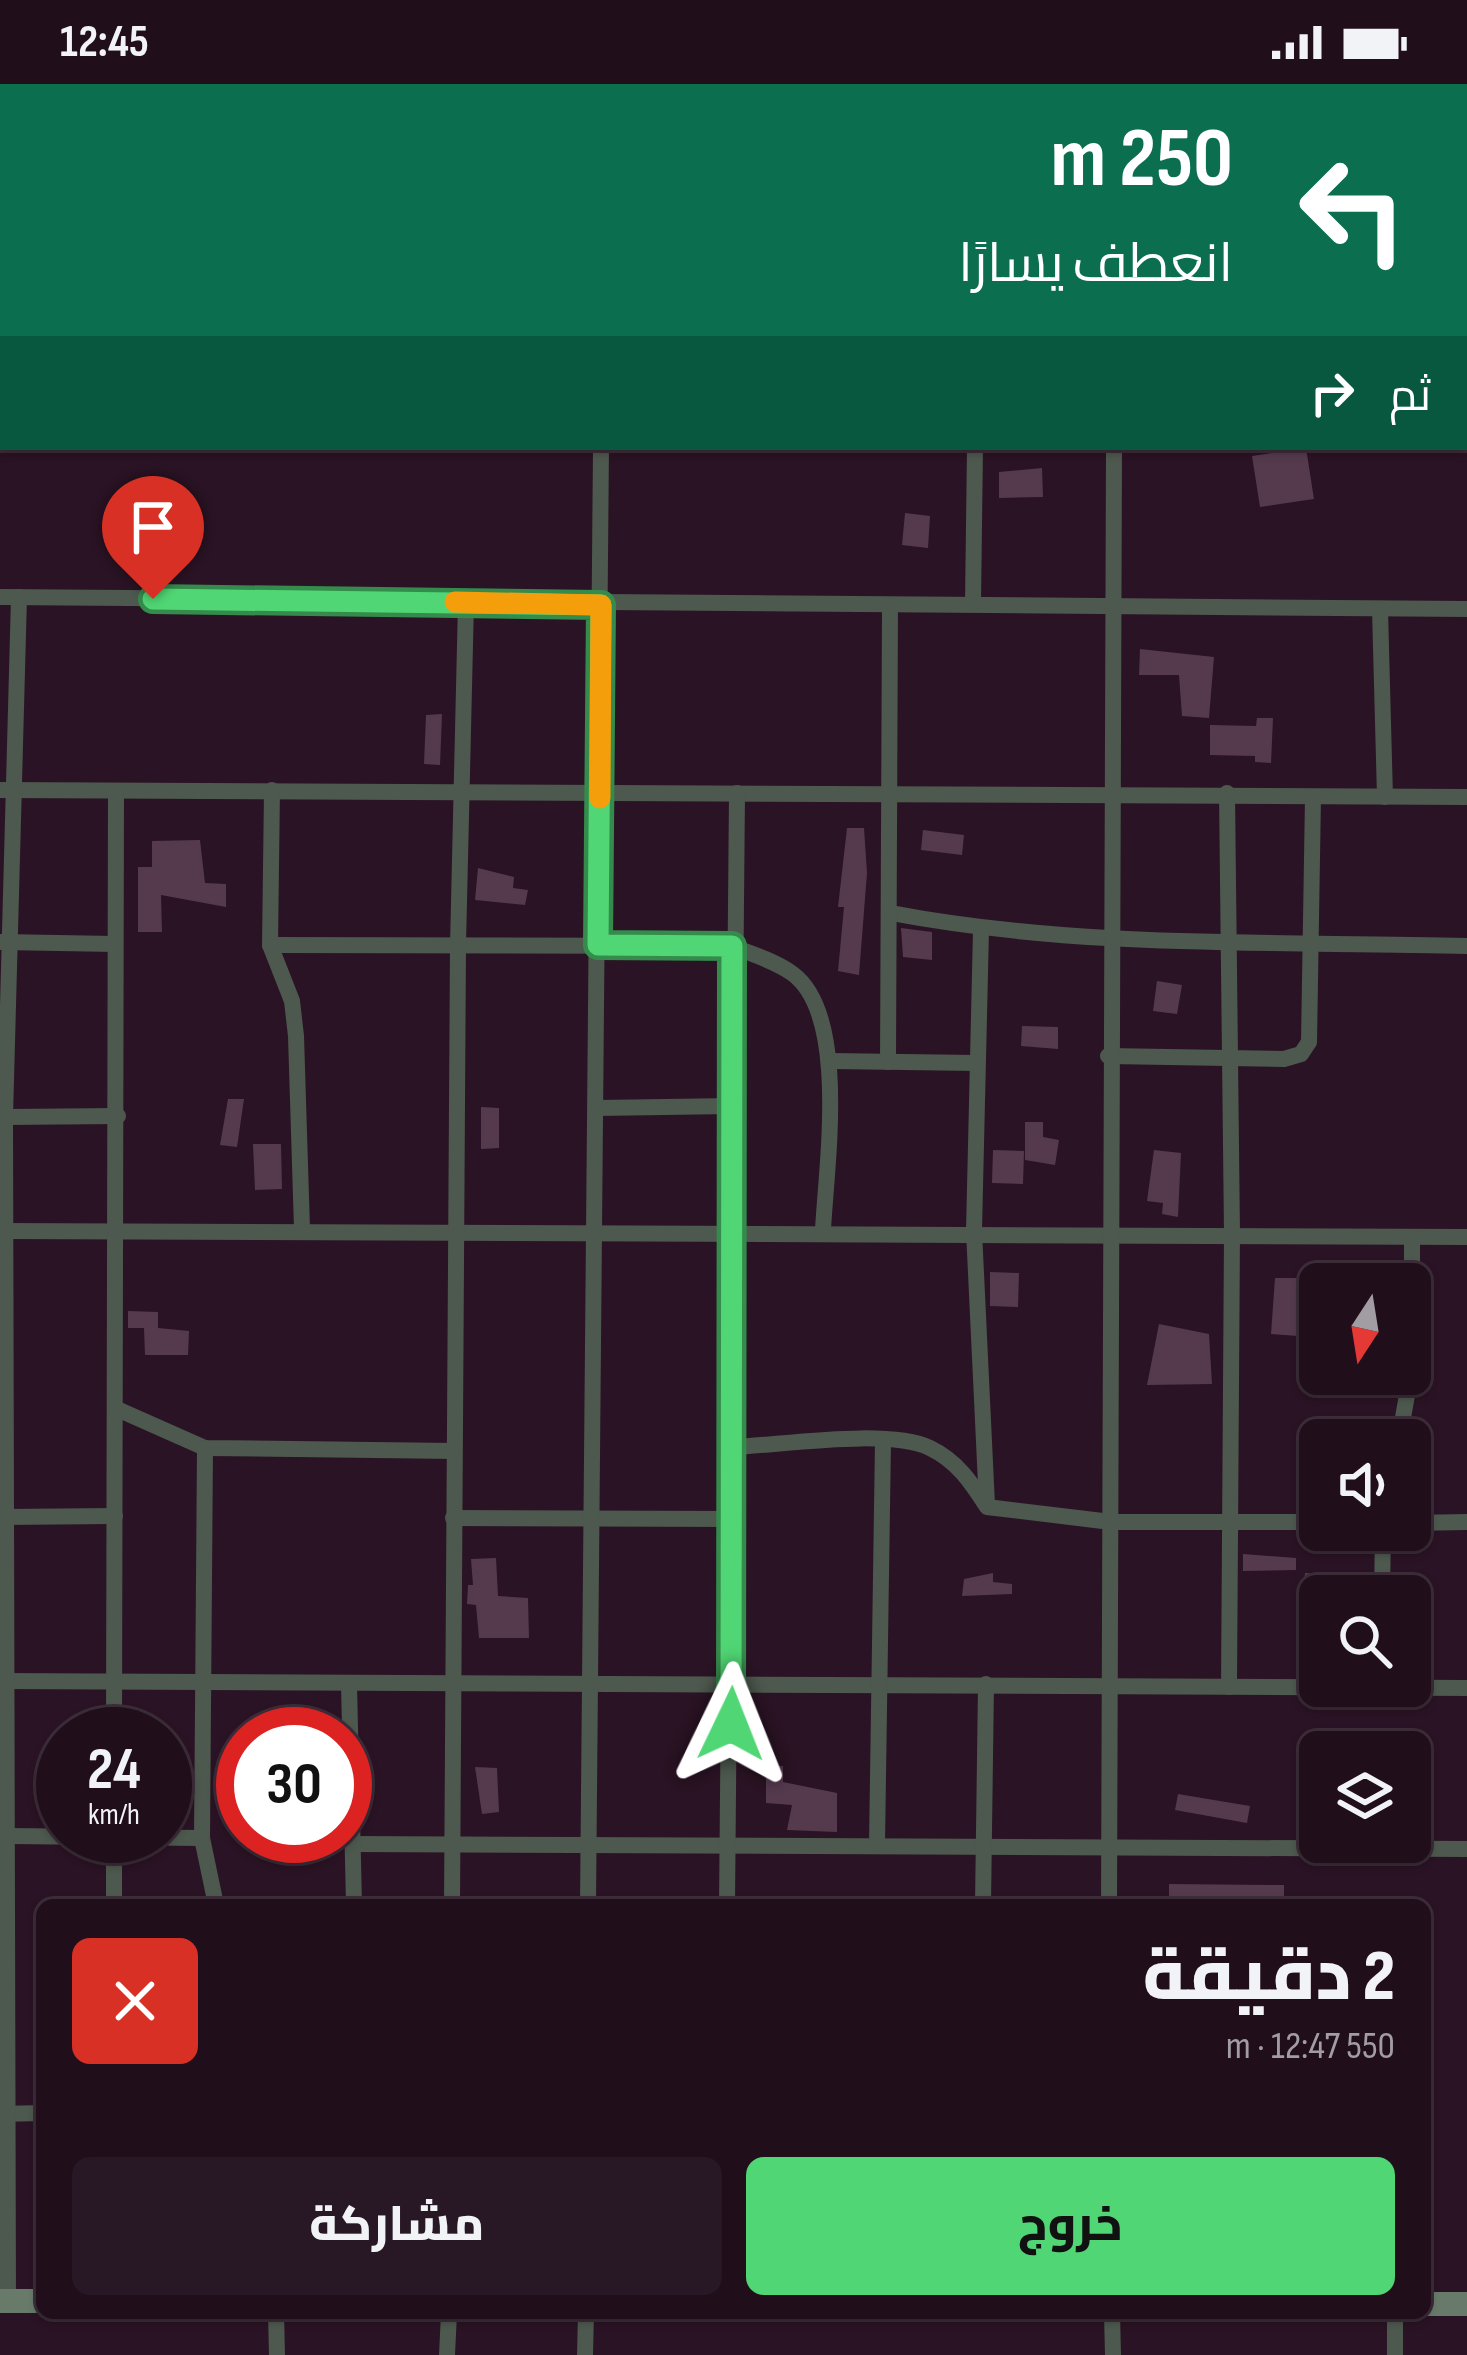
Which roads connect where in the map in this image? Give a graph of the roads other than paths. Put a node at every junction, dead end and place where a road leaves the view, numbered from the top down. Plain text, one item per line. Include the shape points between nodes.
1 (601, 450) edge
2 (975, 450) edge
3 (1114, 450) edge
4 (9, 597) edge
5 (466, 602) junction
6 (973, 603) junction
7 (601, 605) junction
8 (890, 605) junction
9 (1112, 606) junction
10 (1467, 609) edge
11 (1380, 610) junction
12 (7, 790) edge
13 (116, 790) junction
14 (272, 790) junction
15 (460, 792) junction
16 (1109, 792) junction
17 (600, 793) junction
18 (894, 793) junction
19 (736, 794) junction
20 (1227, 794) junction
21 (1313, 797) junction
22 (1384, 797) junction
23 (1467, 797) edge
24 (891, 913) junction
25 (981, 930) junction
26 (1109, 940) junction
27 (1228, 941) junction
28 (5, 942) edge
29 (1313, 942) junction
30 (115, 944) junction
31 (270, 945) junction
32 (458, 945) junction
33 (598, 945) junction
34 (732, 946) junction
35 (1467, 946) edge
36 (1108, 1056) junction
37 (1230, 1058) junction
38 (830, 1061) junction
39 (889, 1062) junction
40 (976, 1063) junction
41 (732, 1106) junction
42 (597, 1108) junction
43 (118, 1116) junction
44 (5, 1117) junction
45 (302, 1229) junction
46 (596, 1229) junction
47 (3, 1230) edge
48 (117, 1230) junction
49 (458, 1230) junction
50 (735, 1230) junction
51 (823, 1230) junction
52 (974, 1231) junction
53 (1109, 1232) junction
54 (1232, 1234) junction
55 (1412, 1237) junction
56 (1467, 1237) edge
57 (117, 1409) junction
58 (1403, 1419) edge
59 (883, 1441) junction
60 (734, 1447) junction
61 (205, 1448) junction
62 (454, 1451) junction
63 (987, 1507) junction
64 (116, 1516) junction
65 (5, 1517) edge
66 (453, 1517) junction
67 (593, 1518) junction
68 (734, 1519) junction
69 (1111, 1522) junction
70 (1228, 1522) junction
71 (1299, 1522) edge
72 (1431, 1522) edge
73 (1467, 1522) edge
74 (4, 1682) edge
75 (113, 1683) junction
76 (205, 1683) junction
77 (349, 1684) junction
78 (732, 1684) junction
79 (883, 1684) junction
80 (986, 1684) junction
81 (452, 1685) junction
82 (1110, 1686) junction
83 (590, 1687) junction
84 (1228, 1687) junction
85 (1299, 1687) edge
86 (1431, 1688) edge
87 (1467, 1688) edge
88 (113, 1707) edge
89 (349, 1707) edge
90 (8, 1836) junction
91 (36, 1836) edge
92 (192, 1838) edge
93 (202, 1838) junction
94 (588, 1841) junction
95 (452, 1842) junction
96 (372, 1844) edge
97 (877, 1844) junction
98 (726, 1846) junction
99 (983, 1847) junction
100 (1109, 1848) junction
101 (1467, 1849) edge
102 (114, 1863) edge
103 (353, 1863) edge
104 (114, 1899) edge
105 (216, 1899) edge
106 (354, 1899) edge
107 (452, 1899) edge
108 (587, 1899) edge
109 (727, 1899) edge
110 (983, 1899) edge
111 (1109, 1899) edge
112 (36, 2113) edge
113 (2, 2114) edge
114 (4, 2301) edge
115 (36, 2301) edge
116 (1431, 2304) edge
117 (1467, 2304) edge
118 (276, 2319) edge
119 (449, 2319) edge
120 (586, 2319) edge
121 (1112, 2319) edge
122 (1395, 2319) edge
123 (277, 2355) edge
124 (447, 2355) edge
125 (585, 2355) edge
126 (1113, 2355) edge
127 (1395, 2355) edge

1 - 7 street
2 - 6 street
3 - 9 street
4 - 5 street
4 - 12 street
5 - 7 street
5 - 15 street
6 - 8 street
6 - 9 street
7 - 8 street
7 - 17 street
8 - 18 street
9 - 11 street
9 - 16 street
10 - 11 street
11 - 22 street
12 - 13 street
12 - 28 street
13 - 14 street
13 - 30 street
14 - 15 street
14 - 31 street
15 - 17 street
15 - 32 street
16 - 18 street
16 - 20 street
16 - 26 street
17 - 19 street
17 - 33 street
18 - 19 street
18 - 24 street
19 - 34 street
20 - 21 street
20 - 27 street
21 - 22 street
21 - 29 street
22 - 23 street
24 - 25 street
24 - 39 street
25 - 26 street
25 - 40 street
26 - 27 street
26 - 36 street
27 - 29 street
27 - 37 street
28 - 30 street
28 - 44 street
29 - 35 street
29 - 37 street via 1309,1042 1301,1054
30 - 43 street
31 - 32 street
31 - 45 street via 296,1036
32 - 33 street
32 - 49 street
33 - 34 street
33 - 42 street
34 - 38 street via 796,975
34 - 41 street
36 - 37 street
36 - 53 street
37 - 54 street
38 - 39 street
38 - 51 street
39 - 40 street
40 - 52 street
41 - 42 street
41 - 50 street
42 - 46 street
43 - 44 street
43 - 48 street
44 - 47 street
45 - 48 street
45 - 49 street
46 - 49 street
46 - 50 street
46 - 67 street
47 - 48 street
47 - 65 street
48 - 57 street
49 - 62 street
50 - 51 street
50 - 60 street
51 - 52 street
52 - 53 street
52 - 63 street
53 - 54 street
53 - 69 street
54 - 55 street
54 - 70 street
55 - 56 street
55 - 58 street via 1412,1367
57 - 61 street
57 - 64 street
59 - 60 street
59 - 63 street via 925,1444 945,1456
59 - 79 street
60 - 68 street
61 - 62 street
61 - 76 street
62 - 66 street
63 - 69 street
64 - 65 street
64 - 75 street
65 - 74 street
66 - 67 street
66 - 81 street
67 - 68 street
67 - 83 street
68 - 78 street
69 - 70 street
69 - 82 street
70 - 71 street
70 - 84 street
72 - 73 street
74 - 75 street
74 - 90 street
75 - 76 street
75 - 88 street
76 - 77 street
76 - 93 street
77 - 81 street
77 - 89 street
78 - 79 street
78 - 83 street
78 - 98 street
79 - 80 street
79 - 97 street
80 - 82 street
80 - 99 street
81 - 83 street
81 - 95 street
82 - 84 street
82 - 100 street
83 - 94 street
84 - 85 street
86 - 87 street
90 - 91 street
90 - 113 street
92 - 93 street
93 - 105 street
94 - 95 street
94 - 98 street
94 - 108 street
95 - 96 street
95 - 107 street
97 - 98 street
97 - 99 street
98 - 109 street
99 - 100 street
99 - 110 street
100 - 101 street
100 - 111 street
102 - 104 street
103 - 106 street
112 - 113 street
113 - 114 street
114 - 115 main road
116 - 117 main road
118 - 123 street
119 - 124 street
120 - 125 street
121 - 126 street
122 - 127 street

